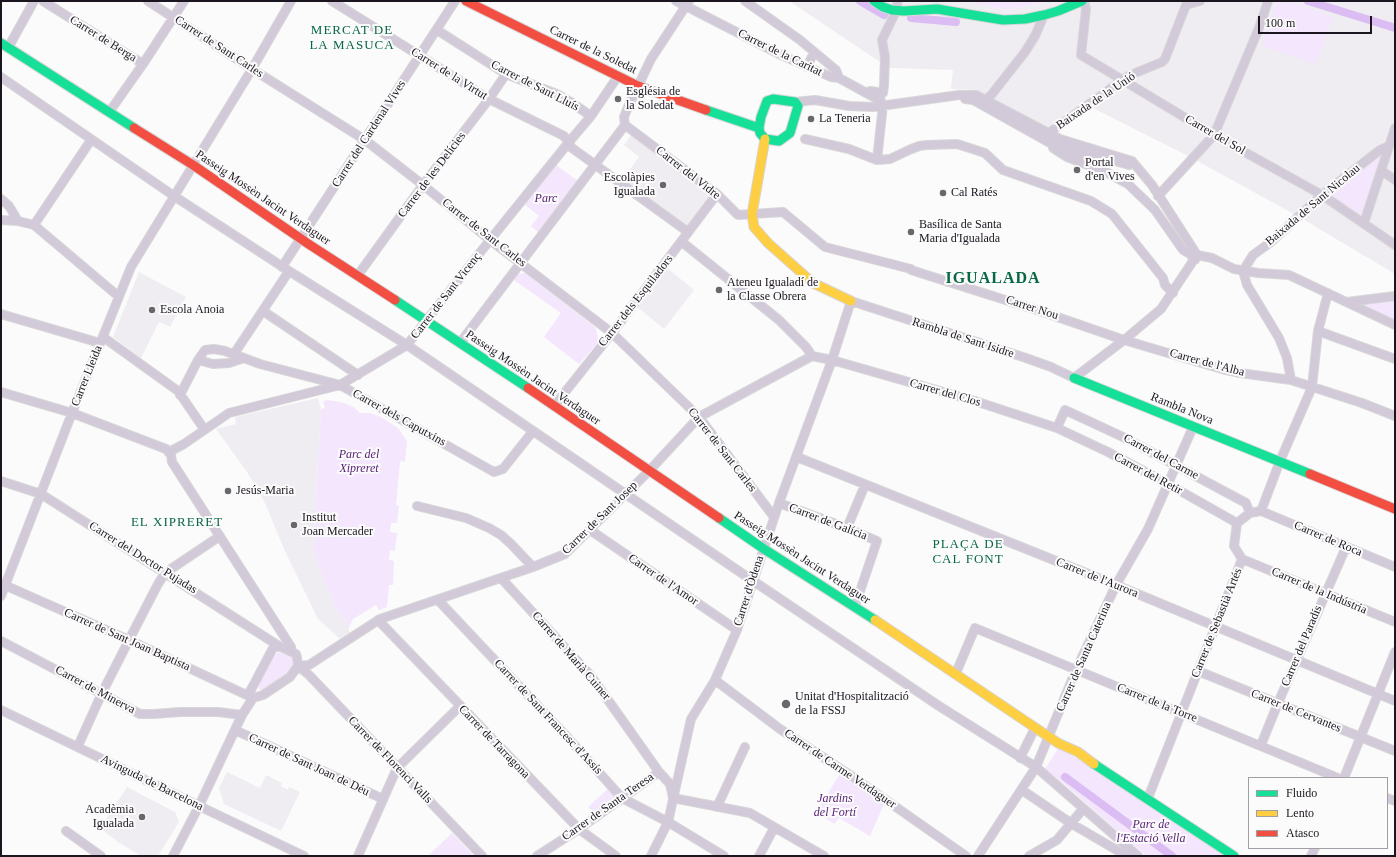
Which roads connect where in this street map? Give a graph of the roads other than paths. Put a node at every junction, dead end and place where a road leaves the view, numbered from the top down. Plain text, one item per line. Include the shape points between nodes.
1 (34, 1) edge
2 (43, 1) edge
3 (148, 1) edge
4 (184, 1) edge
5 (291, 1) edge
6 (332, 1) edge
7 (455, 1) edge
8 (466, 1) edge
9 (676, 1) edge
10 (745, 1) edge
11 (874, 1) edge
12 (898, 1) edge
13 (1083, 1) edge
14 (1200, 1) edge
15 (1268, 1) edge
16 (688, 4) edge
17 (896, 11) junction
18 (1044, 15) junction
19 (173, 17) junction
20 (437, 30) junction
21 (5, 45) edge
22 (814, 52) junction
23 (420, 56) junction
24 (143, 64) junction
25 (807, 67) junction
26 (252, 69) junction
27 (506, 74) junction
28 (618, 76) junction
29 (839, 78) junction
30 (2, 80) edge
31 (1122, 80) junction
32 (638, 86) junction
33 (866, 93) junction
34 (947, 97) junction
35 (489, 99) junction
36 (986, 100) junction
37 (795, 102) junction
38 (883, 105) junction
39 (110, 111) junction
40 (592, 116) junction
41 (625, 125) junction
42 (759, 128) junction
43 (1395, 128) edge
44 (1049, 133) junction
45 (1214, 135) junction
46 (765, 139) junction
47 (805, 139) dead end
48 (91, 140) junction
49 (365, 140) junction
50 (569, 142) junction
51 (1048, 142) junction
52 (1389, 146) junction
53 (878, 160) junction
54 (193, 165) junction
55 (596, 166) junction
56 (1382, 171) junction
57 (1144, 175) junction
58 (1395, 180) edge
59 (424, 186) junction
60 (717, 194) junction
61 (1322, 195) junction
62 (174, 196) junction
63 (1158, 196) junction
64 (1, 199) edge
65 (9, 206) junction
66 (752, 214) junction
67 (3, 220) edge
68 (18, 221) junction
69 (1364, 223) junction
70 (34, 225) junction
71 (688, 232) junction
72 (300, 238) junction
73 (490, 240) junction
74 (682, 242) junction
75 (1395, 245) edge
76 (846, 253) joint
77 (1196, 258) junction
78 (520, 263) junction
79 (285, 269) junction
80 (1243, 271) junction
81 (358, 275) junction
82 (1173, 293) junction
83 (1328, 293) junction
84 (118, 296) junction
85 (1395, 296) edge
86 (851, 301) junction
87 (1346, 302) junction
88 (263, 311) junction
89 (1, 314) edge
90 (426, 320) junction
91 (1395, 325) edge
92 (1318, 331) junction
93 (612, 333) junction
94 (102, 340) junction
95 (1124, 340) junction
96 (460, 343) junction
97 (407, 345) junction
98 (234, 354) junction
99 (812, 356) junction
100 (244, 358) junction
101 (1395, 359) edge
102 (198, 360) junction
103 (832, 360) junction
104 (358, 375) junction
105 (1074, 378) junction
106 (1291, 380) junction
107 (340, 385) junction
108 (1312, 387) junction
109 (1, 392) edge
110 (180, 395) junction
111 (554, 406) junction
112 (72, 413) junction
113 (1395, 416) edge
114 (699, 417) junction
115 (1193, 427) junction
116 (1058, 428) junction
117 (204, 429) junction
118 (533, 431) junction
119 (169, 452) junction
120 (797, 457) junction
121 (1280, 461) junction
122 (1176, 465) junction
123 (649, 471) junction
124 (1, 481) edge
125 (1168, 484) junction
126 (865, 485) junction
127 (41, 494) junction
128 (625, 494) junction
129 (779, 503) junction
130 (417, 506) dead end
131 (1395, 509) edge
132 (1261, 511) junction
133 (1250, 513) junction
134 (774, 517) junction
135 (1237, 523) junction
136 (847, 528) junction
137 (590, 530) junction
138 (220, 536) junction
139 (1346, 547) junction
140 (764, 549) junction
141 (1242, 559) junction
142 (533, 567) junction
143 (1395, 567) edge
144 (166, 573) junction
145 (501, 578) junction
146 (754, 581) junction
147 (3, 584) edge
148 (1116, 585) junction
149 (1325, 593) junction
150 (1, 596) edge
151 (438, 600) junction
152 (855, 606) junction
153 (378, 620) junction
154 (1395, 622) edge
155 (1215, 626) junction
156 (737, 630) junction
157 (129, 640) junction
158 (1, 641) edge
159 (279, 646) junction
160 (292, 651) junction
161 (1395, 652) edge
162 (1296, 660) junction
163 (298, 666) junction
164 (1076, 670) junction
165 (1198, 671) junction
166 (956, 673) junction
167 (716, 680) junction
168 (102, 693) junction
169 (1378, 694) junction
170 (252, 698) junction
171 (1395, 701) edge
172 (1278, 703) junction
173 (460, 706) junction
174 (1, 710) edge
175 (242, 714) junction
176 (1181, 714) junction
177 (1035, 728) junction
178 (235, 730) junction
179 (1049, 736) junction
180 (1360, 738) junction
181 (1261, 745) junction
182 (78, 746) junction
183 (745, 747) dead end
184 (1395, 751) edge
185 (1020, 758) junction
186 (1036, 767) junction
187 (397, 768) junction
188 (659, 772) junction
189 (1336, 777) edge
190 (1344, 777) edge
191 (1022, 790) junction
192 (622, 798) junction
193 (673, 798) junction
194 (1148, 798) junction
195 (383, 799) junction
196 (199, 806) junction
197 (717, 807) junction
198 (1083, 809) junction
199 (668, 822) junction
200 (1072, 824) junction
201 (774, 828) junction
202 (579, 829) junction
203 (66, 831) dead end
204 (101, 856) edge
205 (173, 856) edge
206 (304, 856) edge
207 (358, 856) edge
208 (482, 856) edge
209 (537, 856) edge
210 (616, 856) edge
211 (652, 856) edge
212 (724, 856) edge
213 (759, 856) edge
214 (824, 856) edge
215 (966, 856) edge
216 (978, 856) edge
217 (1029, 856) edge
218 (1127, 856) edge
219 (1138, 856) edge
220 (1234, 856) edge

1 - 21 street
2 - 24 street, Carrer de Berga
3 - 19 street, Carrer de Sant Carles
4 - 19 street
5 - 26 street, Carrer Lleida
6 - 23 street, Carrer de la Virtut
7 - 20 street, Carrer del Cardenal Vives
8 - 28 street, Carrer de la Soledat
9 - 16 street, Carrer de la Caritat
10 - 22 street
11 - 17 street
12 - 17 street
13 - 18 street
13 - 31 street, Carrer del Sol via 1086,9 1081,56
14 - 31 street, Baixada de la Unió via 1186,5 1165,59
15 - 45 street
16 - 25 street, Carrer de la Caritat
16 - 32 street via 651,59
17 - 18 street via 937,9 1003,20
17 - 33 street via 882,40 885,57 883,93
18 - 36 street via 1024,52
19 - 24 street
19 - 26 street, Carrer de Sant Carles
20 - 23 street, Carrer del Cardenal Vives
20 - 27 street, Carrer de Sant Lluís
21 - 39 street, Passeig Mossèn Jacint Verdaguer
22 - 25 street
22 - 29 street via 836,70
23 - 35 street, Carrer de la Virtut
23 - 49 street, Carrer del Cardenal Vives
24 - 39 street
25 - 29 street, Carrer de la Caritat
26 - 49 street, Carrer de Sant Carles
26 - 54 street, Carrer Lleida
27 - 35 street, Carrer de les Delícies
27 - 40 street, Carrer de Sant Lluís via 559,95
28 - 32 street, Carrer de la Soledat
28 - 40 street, Carrer de Sant Vicenç
29 - 33 street, Carrer de la Caritat
30 - 48 street
31 - 44 street, Baixada de la Unió
31 - 45 street, Carrer del Sol
32 - 41 street via 624,117
32 - 42 street, Carrer de la Soledat
33 - 38 street, Carrer de la Caritat via 881,101
34 - 36 street via 968,94
34 - 38 street
34 - 51 street via 973,100
35 - 50 street, Carrer de la Virtut via 564,136
35 - 59 street, Carrer de les Delícies
36 - 44 street
37 - 38 street via 815,100 849,106
37 - 42 street via 773,99 767,101 760,117
37 - 46 street via 798,106 790,133 779,141
38 - 53 street
39 - 54 street, Passeig Mossèn Jacint Verdaguer
40 - 50 street, Carrer de Sant Vicenç
41 - 55 street
41 - 60 street, Carrer del Vidre
42 - 46 street
43 - 52 street
44 - 57 street via 1071,143 1132,161
45 - 61 street, Carrer del Sol
45 - 63 street
46 - 66 street
47 - 53 street via 849,149
48 - 62 street
48 - 70 street
49 - 59 street, Carrer de Sant Carles
49 - 72 street, Carrer del Cardenal Vives
50 - 55 street, Carrer de la Virtut via 572,148
50 - 73 street, Carrer de Sant Vicenç
51 - 57 street via 1074,152 1123,163
51 - 77 street via 1068,157 1128,184 1155,210 1183,250
52 - 56 street
52 - 61 street, Baixada de Sant Nicolau via 1380,150
53 - 82 street via 890,159 919,146 957,144 985,153 1004,170 1091,201 1112,214 1164,278 1165,285
54 - 62 street, Carrer Lleida
54 - 72 street, Passeig Mossèn Jacint Verdaguer
55 - 71 street, Carrer de la Virtut
55 - 78 street
56 - 58 street
56 - 69 street
57 - 63 street
59 - 73 street, Carrer de Sant Carles
59 - 81 street, Carrer de les Delícies
60 - 66 street, Carrer del Vidre via 738,215
60 - 71 street, Carrer dels Esquiladors
61 - 69 street, Carrer del Sol
61 - 80 street, Baixada de Sant Nicolau via 1253,255
62 - 79 street
62 - 84 street, Carrer Lleida via 131,267
63 - 77 street
64 - 65 street
65 - 67 street
65 - 68 street
66 - 76 street, Carrer del Vidre via 783,212 824,247
66 - 86 street via 754,227 785,260 813,283
67 - 68 street
68 - 70 street
69 - 75 street, Carrer del Sol
70 - 84 street
71 - 74 street, Carrer dels Esquiladors
72 - 79 street, Carrer del Cardenal Vives
72 - 81 street, Passeig Mossèn Jacint Verdaguer
73 - 78 street, Carrer de Sant Carles
73 - 90 street, Carrer de Sant Vicenç
74 - 93 street, Carrer dels Esquiladors
74 - 99 street via 779,320
76 - 95 street, Carrer Nou via 911,269
77 - 80 street via 1212,258 1234,270
77 - 82 street
78 - 93 street, Carrer de Sant Carles
78 - 96 street
79 - 88 street, Carrer del Cardenal Vives
79 - 97 street
80 - 83 street via 1289,275
80 - 106 street via 1247,285 1279,338 1287,358
81 - 90 street, Passeig Mossèn Jacint Verdaguer
82 - 95 street via 1161,309
83 - 87 street
83 - 92 street
84 - 94 street, Carrer Lleida
85 - 87 street
86 - 103 street, Carrer d'Òdena
86 - 105 street, Rambla de Sant Isidre via 1026,358
87 - 91 street
88 - 98 street, Carrer del Cardenal Vives
88 - 104 street
89 - 94 street
90 - 96 street, Passeig Mossèn Jacint Verdaguer
90 - 97 street, Carrer de Sant Vicenç
92 - 101 street
92 - 108 street
93 - 111 street, Carrer dels Esquiladors
93 - 114 street, Carrer de Sant Carles
94 - 110 street
94 - 112 street, Carrer Lleida
95 - 105 street
95 - 106 street, Carrer de l'Alba via 1222,369
96 - 111 street, Passeig Mossèn Jacint Verdaguer
97 - 104 street, Carrer de Sant Vicenç
97 - 118 street
98 - 100 street, Carrer dels Caputxins
98 - 102 street, Carrer dels Caputxins via 214,349 205,350
99 - 103 street, Carrer del Clos
99 - 114 street, Carrer de Sant Josep
100 - 102 street via 213,364
100 - 107 street, Carrer dels Caputxins
102 - 110 street, Carrer dels Caputxins
103 - 116 street, Carrer del Clos
103 - 120 street, Carrer d'Òdena
104 - 107 street, Carrer de Sant Vicenç
105 - 115 street, Rambla Nova
106 - 108 street, Carrer de l'Alba
107 - 117 street, Carrer de Sant Vicenç via 229,413
107 - 118 street, Carrer dels Caputxins via 494,472 503,469
108 - 113 street, Carrer de l'Alba
108 - 121 street
109 - 112 street
110 - 117 street
111 - 123 street, Passeig Mossèn Jacint Verdaguer
112 - 119 street
112 - 127 street, Carrer Lleida
114 - 123 street, Carrer de Sant Josep
114 - 134 street, Carrer de Sant Carles
115 - 121 street, Rambla Nova
115 - 122 street, Carrer de Santa Caterina
116 - 122 street, Carrer del Carme via 1065,410
116 - 125 street, Carrer del Retir
117 - 119 street, Carrer de Sant Vicenç
118 - 128 street
119 - 138 street via 172,462
120 - 126 street, Carrer de l'Aurora
120 - 129 street, Carrer d'Òdena
121 - 131 street, Rambla Nova
121 - 132 street
122 - 125 street, Carrer de Santa Caterina
122 - 133 street, Carrer del Carme via 1246,503
123 - 128 street, Carrer de Sant Josep
123 - 140 street, Passeig Mossèn Jacint Verdaguer
124 - 127 street, Carrer del Doctor Pujadas
125 - 135 street, Carrer del Retir
125 - 148 street, Carrer de Santa Caterina via 1148,530
126 - 136 street
126 - 148 street, Carrer de l'Aurora
127 - 144 street, Carrer del Doctor Pujadas
127 - 147 street, Carrer Lleida
128 - 137 street, Carrer de Sant Josep
128 - 146 street
129 - 134 street, Carrer d'Òdena
129 - 136 street, Carrer de Galícia
130 - 142 street via 466,518 490,528 512,544
132 - 133 street
132 - 139 street, Carrer de Roca
133 - 135 street
134 - 140 street, Carrer d'Òdena
135 - 141 street, Carrer de Sebastià Artés via 1234,546
136 - 152 street, Carrer de Galícia via 877,540
137 - 142 street, Carrer de Sant Josep via 565,554
137 - 156 street, Carrer de l'Amor
138 - 144 street
138 - 160 street
139 - 143 street, Carrer de Roca
139 - 149 street, Carrer del Paradís
140 - 146 street, Carrer d'Òdena
140 - 152 street, Passeig Mossèn Jacint Verdaguer
141 - 149 street, Carrer de la Indústria
141 - 155 street, Carrer de Sebastià Artés
142 - 145 street, Carrer de Sant Josep
144 - 157 street
144 - 159 street, Carrer del Doctor Pujadas
145 - 151 street, Carrer de Sant Josep
145 - 188 street, Carrer de Marià Cuiner via 591,676
146 - 156 street, Carrer d'Òdena
146 - 185 street
147 - 150 street, Carrer Lleida
147 - 157 street, Carrer de Sant Joan Baptista
148 - 155 street, Carrer de l'Aurora
148 - 164 street, Carrer de Santa Caterina
149 - 154 street, Carrer de la Indústria
149 - 162 street, Carrer del Paradís
151 - 153 street, Carrer de Sant Josep
151 - 192 street, Carrer de Sant Francesc d'Assís
152 - 166 street, Passeig Mossèn Jacint Verdaguer
153 - 163 street, Carrer de Sant Josep via 309,665
153 - 173 street, Carrer de Tarragona
155 - 162 street, Carrer de l'Aurora
155 - 165 street, Carrer de Sebastià Artés
156 - 167 street, Carrer d'Òdena
157 - 168 street
157 - 170 street, Carrer de Sant Joan Baptista
158 - 168 street, Carrer de Minerva
159 - 160 street, Carrer del Doctor Pujadas
159 - 170 street via 273,648 252,686
160 - 163 street via 298,658
161 - 169 street
162 - 169 street, Carrer de l'Aurora
162 - 172 street, Carrer del Paradís
163 - 170 street via 290,677 276,687
163 - 187 street, Carrer de Florenci Valls
164 - 166 street, Carrer de la Torre via 975,628
164 - 176 street, Carrer de la Torre
164 - 179 street, Carrer de Santa Caterina
165 - 172 street, Carrer de Cervantes
165 - 176 street, Carrer de Sebastià Artés
166 - 177 street, Passeig Mossèn Jacint Verdaguer
167 - 193 street, Carrer d'Òdena via 692,719
167 - 215 street, Carrer de Carme Verdaguer via 780,729
168 - 175 street, Carrer de Minerva via 140,714
168 - 182 street
169 - 171 street, Carrer de l'Aurora
169 - 180 street
170 - 175 street
172 - 180 street, Carrer de Cervantes
172 - 181 street, Carrer del Paradís
173 - 187 street
173 - 202 street, Carrer de Tarragona
174 - 182 street, Avinguda de Barcelona
175 - 178 street
176 - 181 street, Carrer de la Torre
176 - 194 street, Carrer de Sebastià Artés
177 - 179 street, Passeig Mossèn Jacint Verdaguer
177 - 185 street
178 - 195 street, Carrer de Sant Joan de Déu
178 - 196 street
179 - 186 street, Carrer de Santa Caterina
179 - 194 street, Passeig Mossèn Jacint Verdaguer
180 - 184 street, Carrer de Cervantes
180 - 190 street
181 - 189 street, Carrer de la Torre
182 - 196 street, Avinguda de Barcelona
183 - 197 street
185 - 186 street
186 - 191 street
186 - 198 street
187 - 195 street
187 - 208 street, Carrer de Florenci Valls
188 - 192 street, Carrer de Santa Teresa
188 - 193 street, Carrer de Marià Cuiner via 670,784
191 - 200 street
191 - 216 street
192 - 199 street, Carrer de Sant Francesc d'Assís
192 - 202 street, Carrer de Santa Teresa
193 - 197 street
193 - 199 street, Carrer d'Òdena
194 - 220 street, Passeig Mossèn Jacint Verdaguer
195 - 207 street
196 - 205 street
196 - 206 street, Avinguda de Barcelona
197 - 201 street via 750,813
198 - 200 street
198 - 219 street
199 - 211 street, Carrer d'Òdena
199 - 212 street, Carrer de Sant Francesc d'Assís
200 - 217 street via 1057,840
200 - 218 street
201 - 213 street
201 - 214 street
202 - 209 street, Carrer de Santa Teresa
202 - 210 street, Carrer de Tarragona
203 - 204 street

